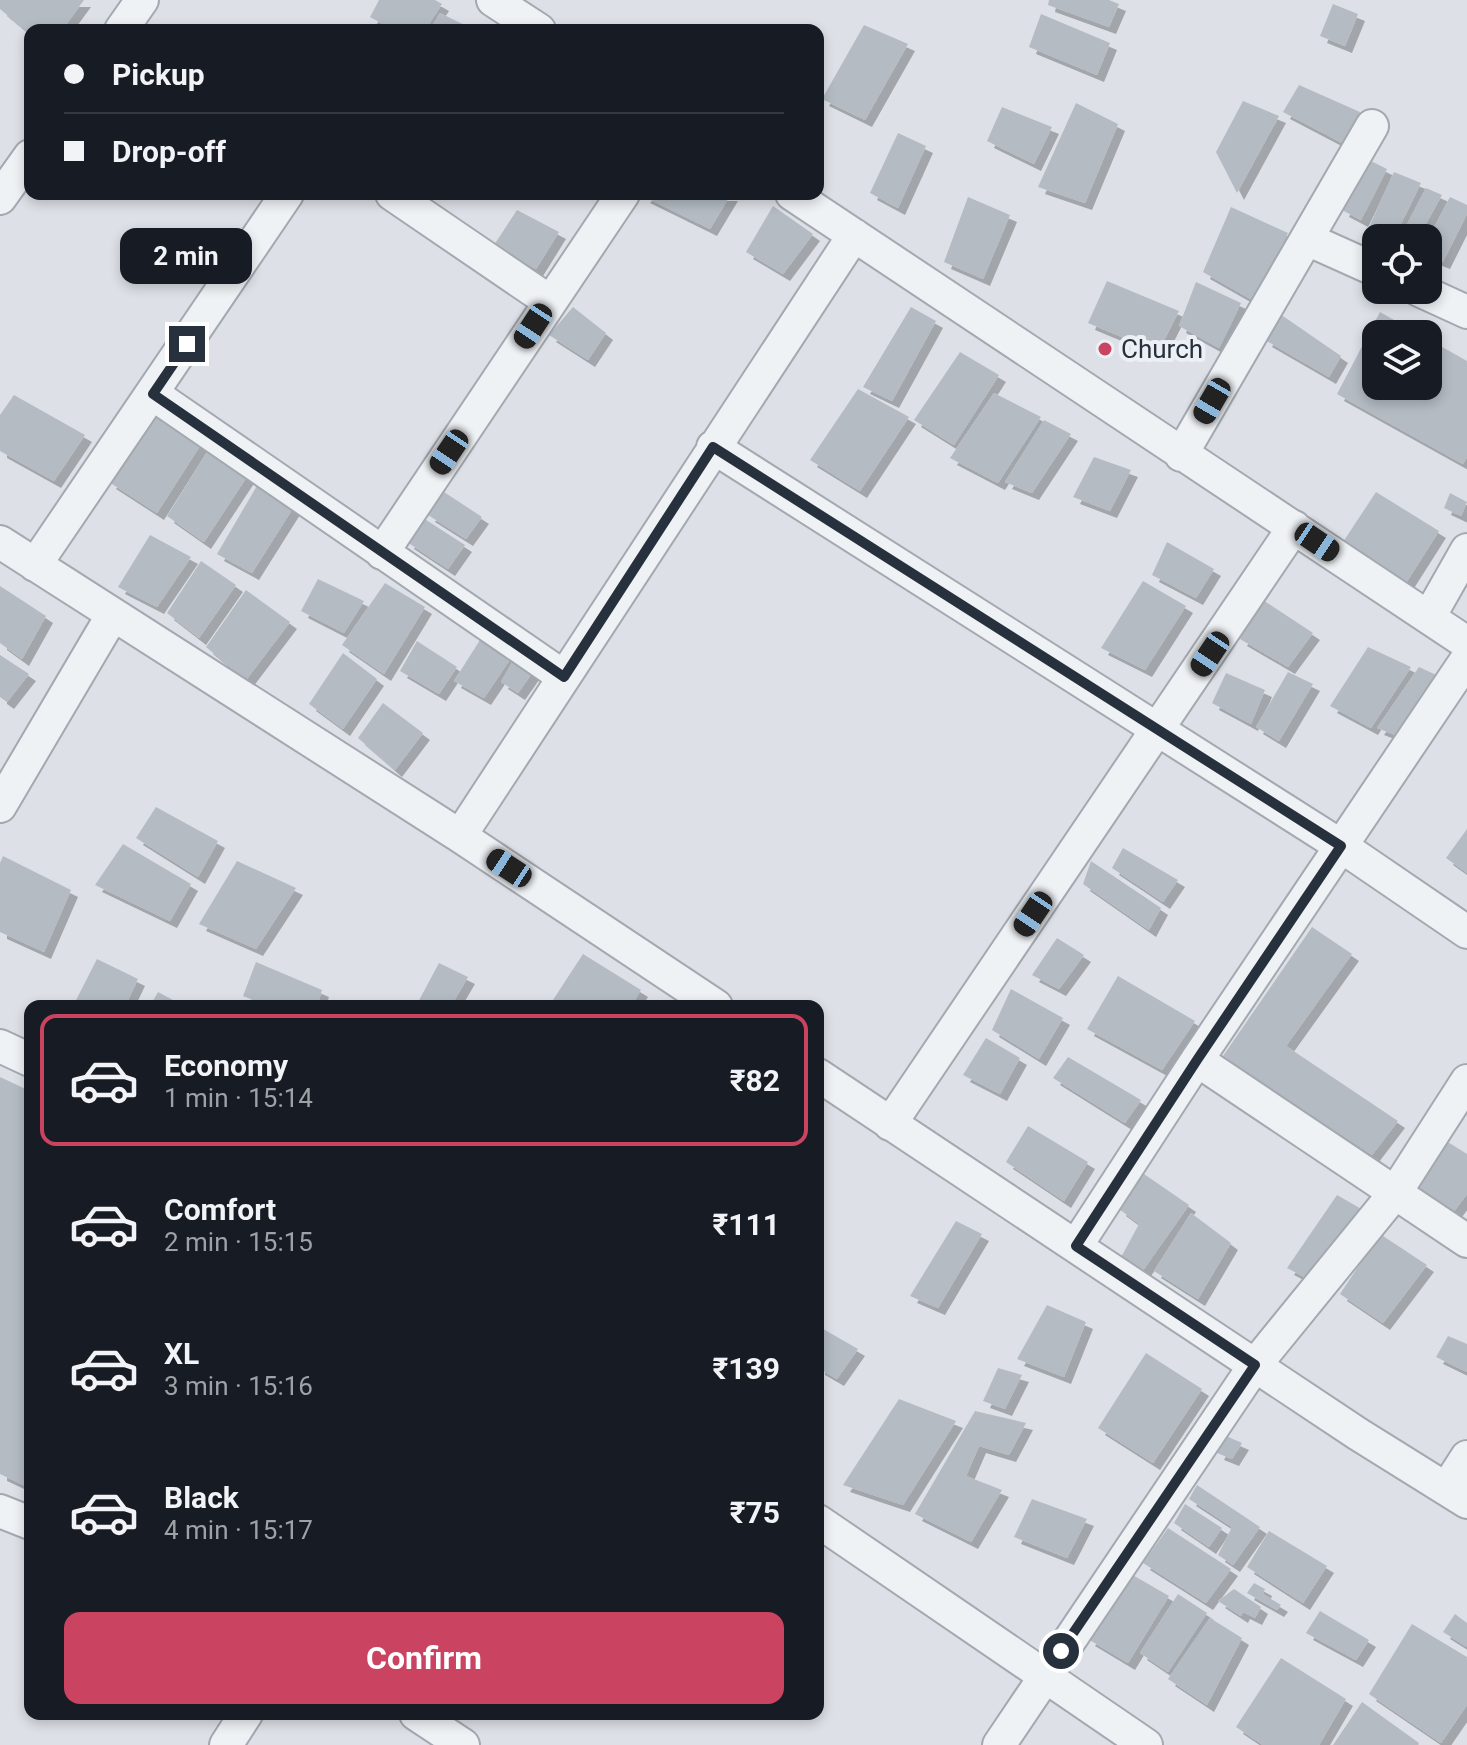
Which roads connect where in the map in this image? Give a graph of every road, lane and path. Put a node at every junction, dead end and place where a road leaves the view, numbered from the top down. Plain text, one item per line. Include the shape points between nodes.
1 (493, 0) edge
2 (530, 24) edge
3 (1372, 126) dead end
4 (24, 164) edge
5 (0, 197) edge
6 (283, 200) edge
7 (401, 200) edge
8 (619, 200) edge
9 (801, 200) edge
10 (854, 235) junction
11 (1307, 239) junction
12 (1362, 264) edge
13 (549, 301) junction
14 (1442, 301) edge
15 (1467, 312) edge
16 (153, 394) junction
17 (713, 447) junction
18 (1181, 455) junction
19 (1294, 527) junction
20 (0, 542) edge
21 (1467, 550) edge
22 (382, 553) junction
23 (35, 565) junction
24 (112, 616) junction
25 (1429, 617) junction
26 (1467, 643) edge
27 (1467, 659) edge
28 (564, 677) junction
29 (1159, 730) junction
30 (0, 806) edge
31 (460, 836) junction
32 (1341, 846) junction
33 (1467, 932) edge
34 (675, 994) edge
35 (696, 1000) edge
36 (0, 1046) edge
37 (24, 1057) edge
38 (1197, 1060) junction
39 (824, 1079) edge
40 (1467, 1081) edge
41 (890, 1124) junction
42 (1395, 1193) junction
43 (1467, 1241) edge
44 (1076, 1246) junction
45 (1255, 1365) junction
46 (1467, 1457) edge
47 (1457, 1495) edge
48 (0, 1511) edge
49 (24, 1521) edge
50 (824, 1525) edge
51 (1043, 1677) junction
52 (242, 1720) edge
53 (425, 1720) edge
54 (226, 1745) edge
55 (463, 1745) edge
56 (999, 1745) edge
57 (1146, 1745) edge

1 - 2 street
3 - 11 street
4 - 5 street
6 - 16 street
7 - 13 street
8 - 13 street
9 - 10 street
10 - 17 street
10 - 18 street
11 - 12 street
11 - 18 street
13 - 22 street
14 - 15 street
16 - 22 street
16 - 23 street
17 - 28 street
17 - 29 street
18 - 19 street
19 - 25 street
19 - 29 street
20 - 23 street
21 - 25 street
22 - 28 street
23 - 24 street
24 - 30 street
24 - 31 street
25 - 26 street
27 - 32 street
28 - 31 street
29 - 32 street
29 - 41 street
31 - 34 street
32 - 33 street
32 - 38 street
34 - 35 street
36 - 37 street
38 - 42 street
38 - 44 street
39 - 41 street
40 - 42 street
41 - 44 street
42 - 43 street
42 - 45 street
44 - 45 street
45 - 47 street
45 - 51 street
46 - 47 street
48 - 49 street
50 - 51 street
51 - 56 street
51 - 57 street
52 - 54 street
53 - 55 street

